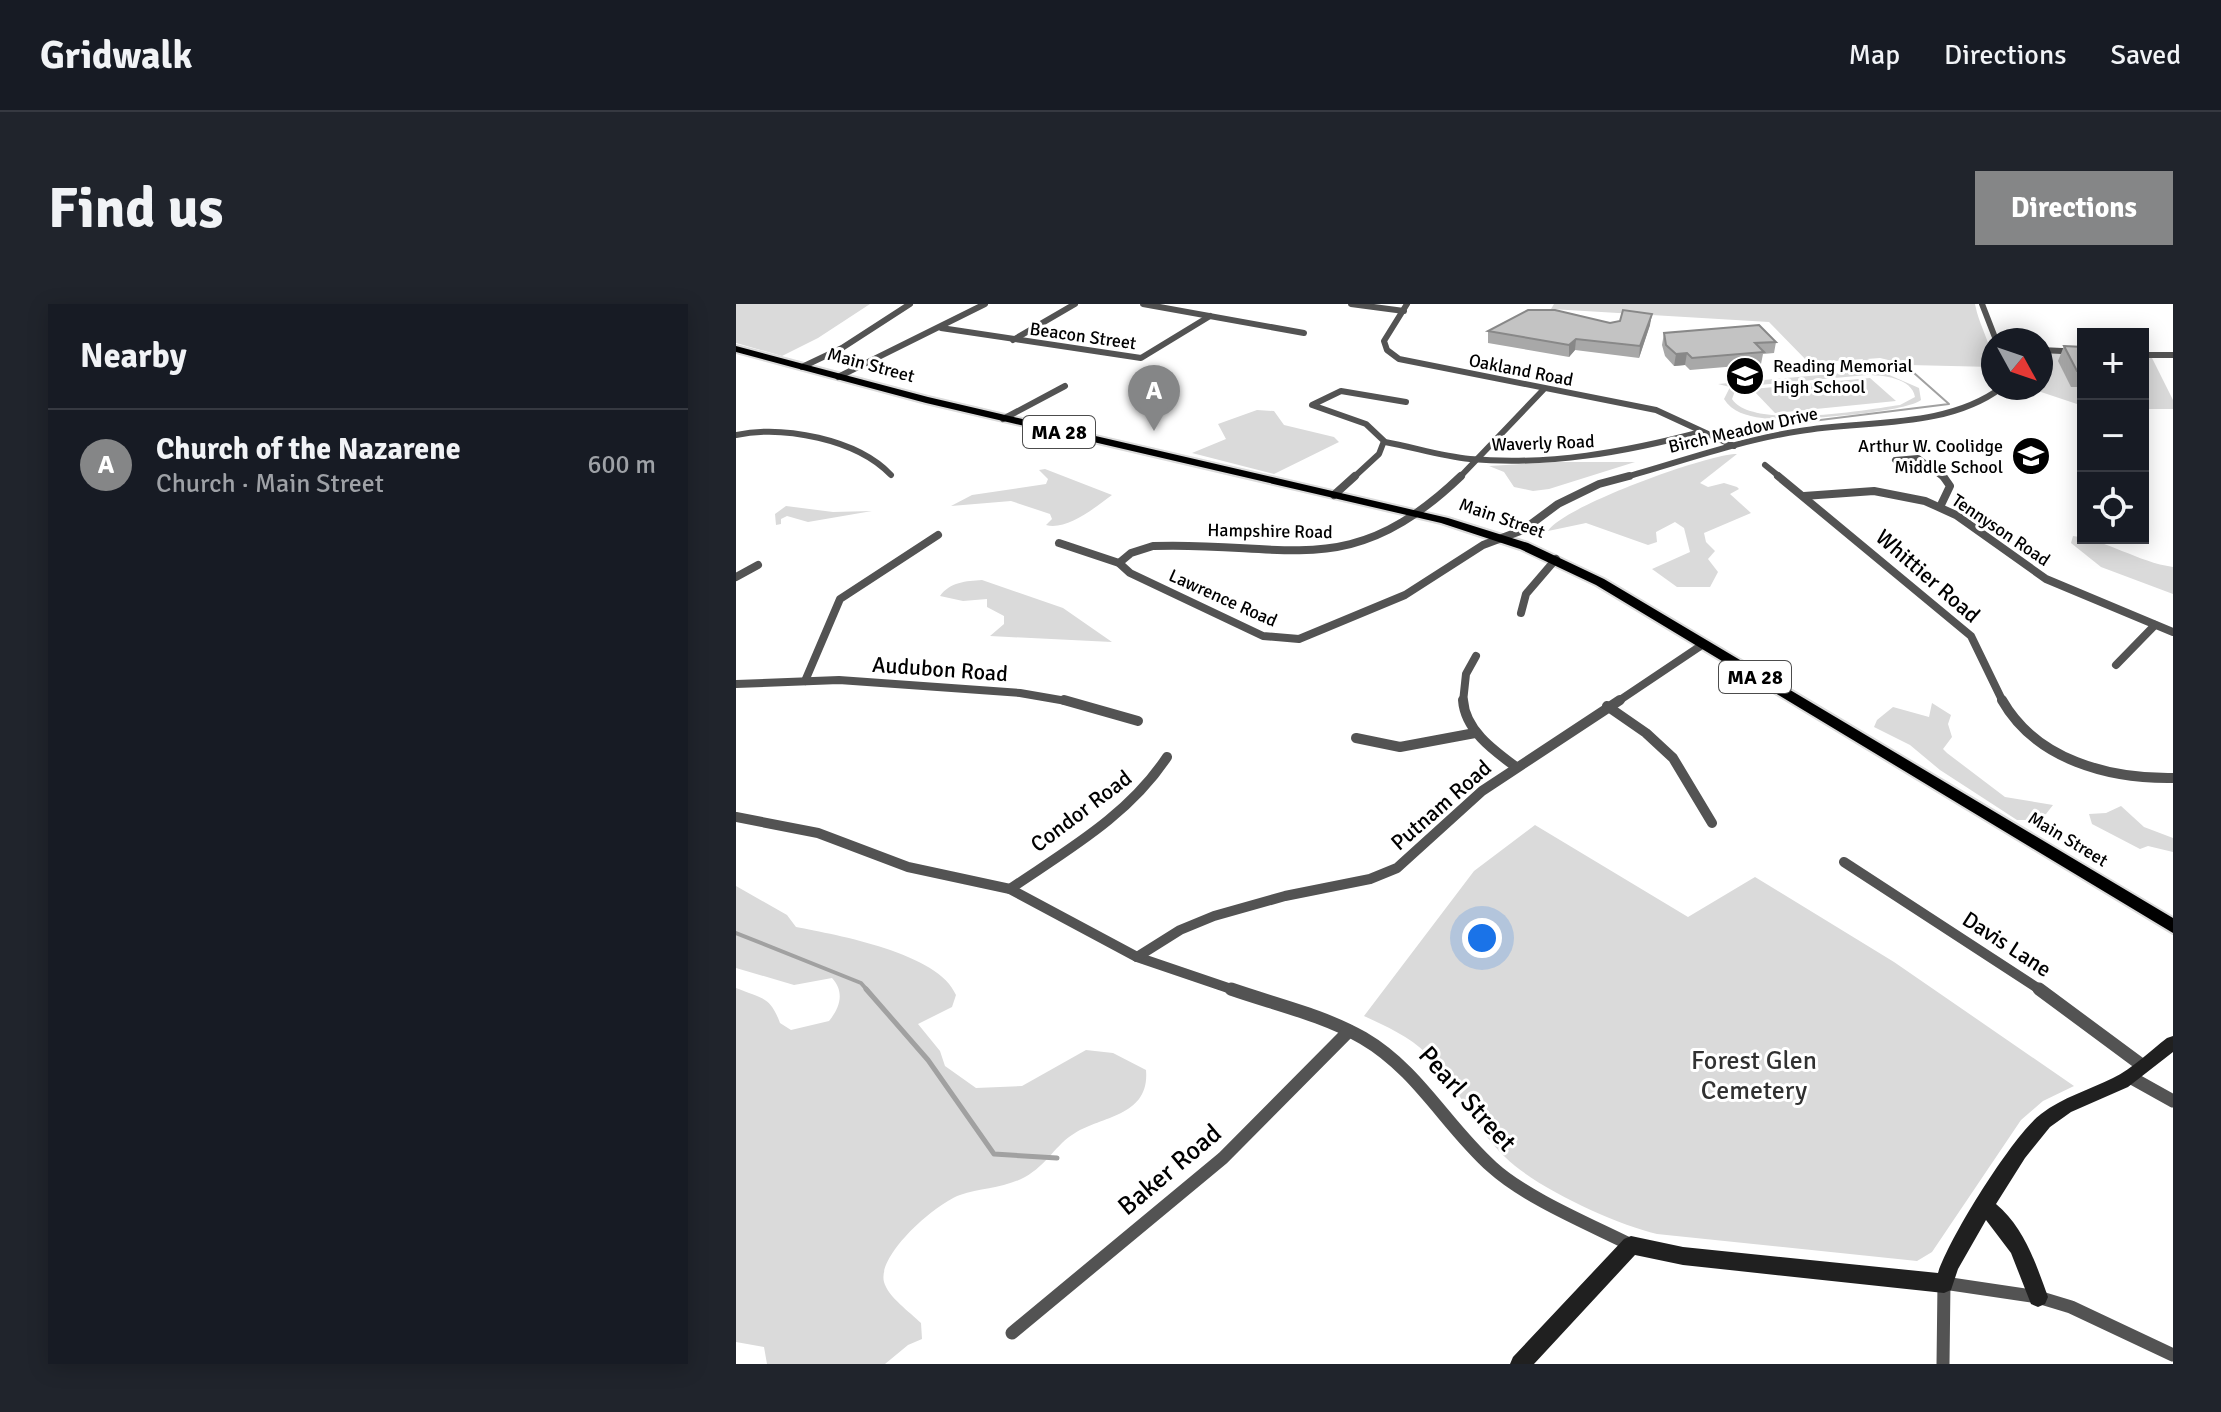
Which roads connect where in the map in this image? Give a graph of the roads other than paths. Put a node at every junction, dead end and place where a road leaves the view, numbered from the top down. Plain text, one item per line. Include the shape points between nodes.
1 (910, 304) edge
2 (985, 304) edge
3 (1075, 304) edge
4 (1143, 304) edge
5 (1351, 304) edge
6 (1982, 304) edge
7 (1406, 308) edge
8 (1210, 316) junction
9 (941, 328) junction
10 (1991, 328) edge
11 (1304, 333) dead end
12 (1013, 340) junction
13 (736, 349) edge
14 (2053, 351) edge
15 (2077, 352) edge
16 (2149, 355) edge
17 (2173, 355) edge
18 (802, 367) junction
19 (838, 377) junction
20 (1065, 386) dead end
21 (1544, 389) junction
22 (1985, 400) edge
23 (1406, 402) dead end
24 (1003, 419) junction
25 (1701, 432) junction
26 (736, 435) edge
27 (1706, 440) junction
28 (1385, 442) junction
29 (1734, 446) junction
30 (1721, 449) junction
31 (1697, 456) junction
32 (1477, 459) junction
33 (1765, 465) dead end
34 (1931, 470) dead end
35 (891, 475) dead end
36 (1334, 495) junction
37 (1804, 496) junction
38 (1940, 507) junction
39 (1418, 514) junction
40 (938, 535) dead end
41 (1503, 537) junction
42 (1059, 543) dead end
43 (1556, 559) junction
44 (1119, 563) junction
45 (758, 565) dead end
46 (736, 577) edge
47 (1521, 613) dead end
48 (2155, 625) junction
49 (2173, 632) edge
50 (1702, 645) junction
51 (1476, 656) dead end
52 (2116, 665) dead end
53 (805, 681) junction
54 (736, 684) edge
55 (1607, 706) junction
56 (1138, 721) dead end
57 (1475, 733) junction
58 (1356, 738) dead end
59 (1167, 757) dead end
60 (1516, 767) junction
61 (2173, 778) edge
62 (736, 817) edge
63 (1712, 823) dead end
64 (1844, 862) dead end
65 (1010, 889) junction
66 (2173, 926) edge
67 (1137, 957) junction
68 (1349, 1031) junction
69 (2173, 1043) edge
70 (2136, 1071) junction
71 (2173, 1101) edge
72 (1984, 1206) junction
73 (1631, 1245) junction
74 (1944, 1283) junction
75 (2038, 1297) junction
76 (1012, 1333) dead end
77 (2173, 1355) edge
78 (1520, 1364) edge
79 (1943, 1364) edge

1 - 18 street
2 - 9 street
3 - 12 street
4 - 8 street
5 - 7 street
6 - 10 street
7 - 21 street, Oakland Road via 1384,341 1395,357
8 - 11 street
8 - 12 street, Beacon Street via 1143,358
9 - 12 street, Beacon Street
9 - 19 street
13 - 18 main road, Main Street / MA 28
14 - 15 street
16 - 17 street
18 - 19 main road, Main Street / MA 28
19 - 24 main road, Main Street / MA 28
20 - 24 street
21 - 25 street, Oakland Road via 1661,411
21 - 32 street, Hampshire Road
22 - 29 street, Birch Meadow Drive via 1949,414 1813,429
23 - 28 street via 1337,391 1312,405 1366,424
24 - 36 main road, Main Street / MA 28
25 - 27 street
25 - 29 street, Oakland Road
25 - 32 street, Waverly Road via 1617,454
26 - 35 street via 767,430 799,437 869,457
27 - 30 street
27 - 31 street
28 - 32 street, Waverly Road
28 - 36 street
29 - 30 street, Birch Meadow Drive
30 - 31 street, Birch Meadow Drive
31 - 41 street, Birch Meadow Drive via 1589,488
32 - 39 street, Hampshire Road
33 - 37 street, Whittier Road
34 - 38 street via 1950,486
36 - 39 main road, Main Street / MA 28
37 - 38 street, Tennyson Road via 1880,491
37 - 61 street, Whittier Road via 1971,636 2005,705 2035,738 2098,768 2142,778
38 - 48 street, Tennyson Road via 2046,579
39 - 41 main road, Main Street / MA 28
39 - 44 street, Hampshire Road via 1334,550 1167,545 1136,550
40 - 53 street via 838,601
41 - 43 main road, Main Street / MA 28
41 - 44 street, Lawrence Road via 1405,595 1292,640 1255,632
42 - 44 street, Lawrence Road
43 - 47 street via 1526,594
43 - 50 main road, Main Street / MA 28
45 - 46 street
48 - 49 street, Tennyson Road
48 - 52 street
50 - 55 street, Putnam Road
50 - 66 main road, Main Street / MA 28
51 - 57 street via 1462,692
53 - 54 street, Audubon Road
53 - 56 street, Audubon Road via 1043,695
55 - 60 street, Putnam Road
55 - 63 street via 1644,730 1672,758
57 - 58 street via 1409,745 1381,746
57 - 60 street
59 - 65 street, Condor Road via 1135,799
60 - 67 street, Putnam Road via 1389,872 1214,916
62 - 65 street, Pearl Street via 818,833 908,867
64 - 70 street, Davis Lane via 2068,1008
65 - 67 street, Pearl Street
67 - 68 street, Pearl Street
68 - 73 street, Pearl Street via 1409,1072 1495,1170
68 - 76 street, Baker Road via 1223,1158
69 - 70 street
70 - 71 street, Davis Lane
70 - 72 street via 2044,1122
72 - 74 street
72 - 75 street via 2015,1243
73 - 74 street, Pearl Street via 1683,1256
73 - 78 street
74 - 75 street, Pearl Street
74 - 79 street
75 - 77 street, Pearl Street via 2096,1317

